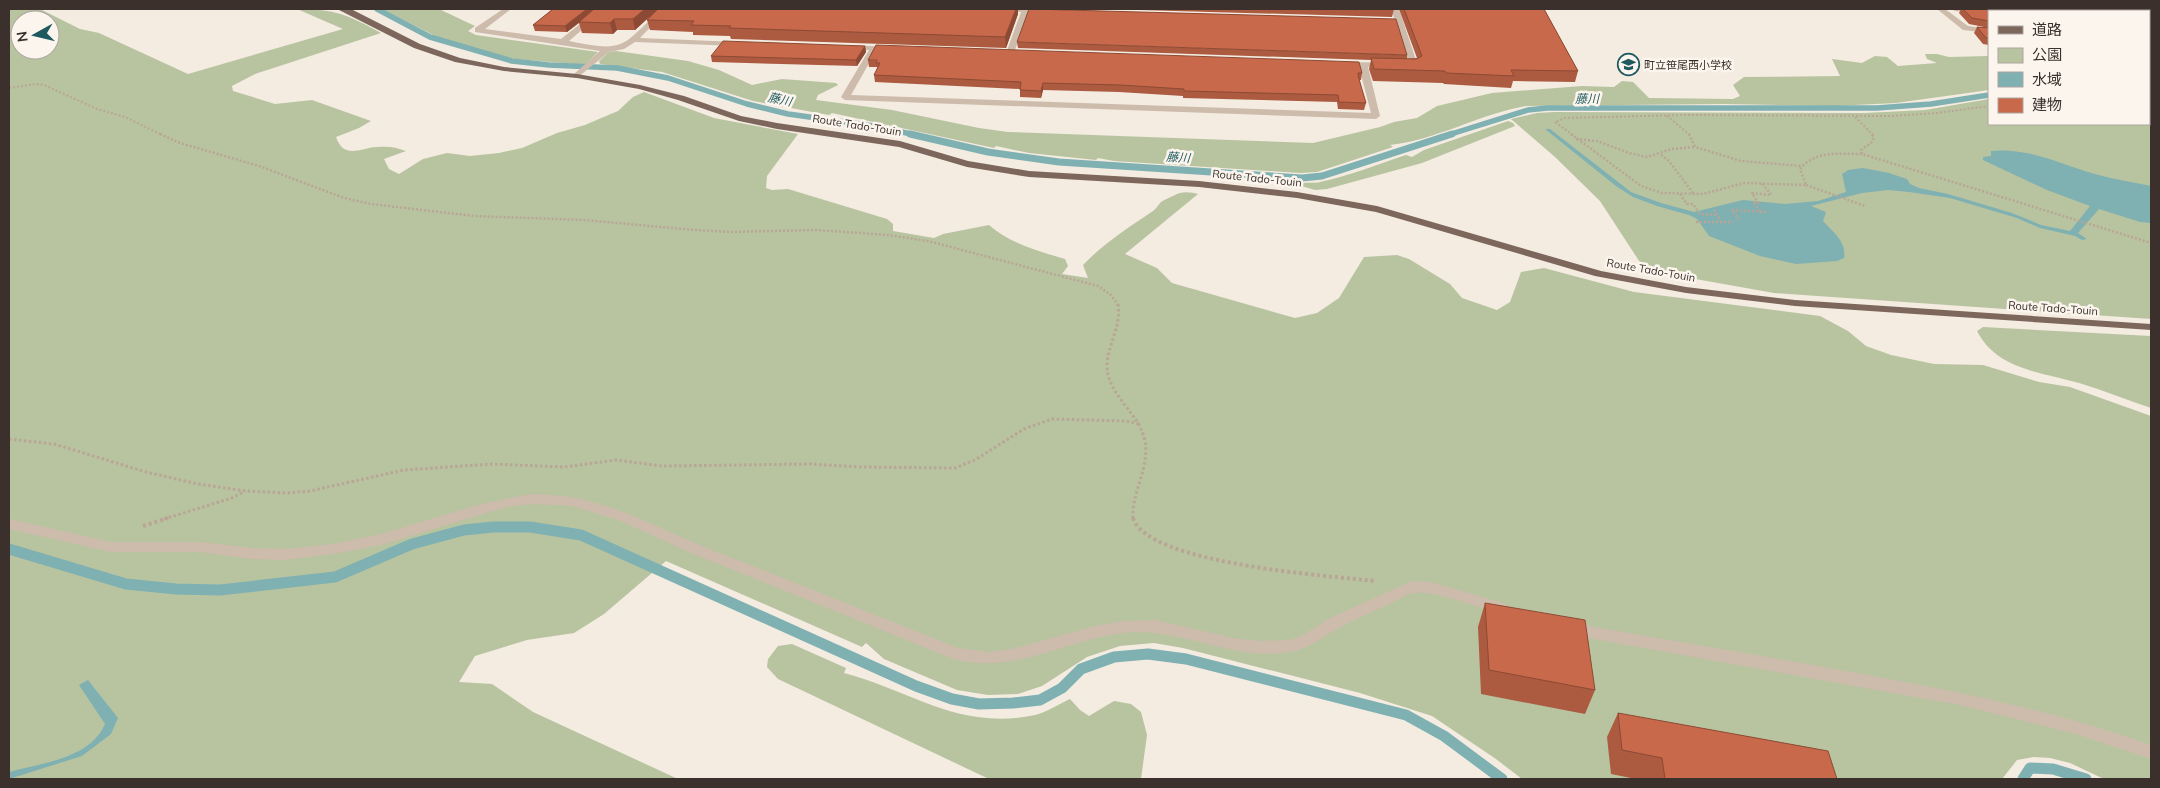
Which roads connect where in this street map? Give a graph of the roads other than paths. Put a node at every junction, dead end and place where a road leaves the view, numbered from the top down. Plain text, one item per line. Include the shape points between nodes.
1 (341, 9) edge
2 (603, 9) edge
3 (665, 9) edge
4 (980, 9) edge
5 (1026, 9) edge
6 (1394, 9) edge
7 (1941, 9) edge
8 (1955, 9) edge
9 (503, 10) edge
10 (1055, 11) edge
11 (1988, 12) edge
12 (1389, 21) edge
13 (1399, 21) junction
14 (1988, 31) edge
15 (632, 40) junction
16 (563, 42) junction
17 (748, 44) edge
18 (845, 47) edge
19 (874, 48) junction
20 (607, 49) junction
21 (903, 49) edge
22 (1001, 52) edge
23 (1010, 53) junction
24 (1020, 53) edge
25 (1334, 64) edge
26 (1363, 65) junction
27 (580, 74) junction
28 (2151, 327) edge
29 (9, 524) edge
30 (1513, 611) edge
31 (1558, 623) edge
32 (2151, 752) edge

1 - 27 main road, Route Tado-Touin via 417,46 458,60 504,69
2 - 16 street
3 - 15 street
4 - 5 street
5 - 10 street
5 - 23 street
6 - 13 street
7 - 14 street via 1966,28
8 - 11 street
9 - 16 street via 478,30
12 - 13 street
13 - 26 street via 1414,66
15 - 17 street
15 - 20 street via 620,48
16 - 20 street
18 - 19 street
19 - 21 street
19 - 26 street via 845,97 1376,116
20 - 27 street
22 - 23 street
23 - 24 street
25 - 26 street
27 - 28 main road, Route Tado-Touin via 640,86 739,118 900,144 976,165 1029,174 1199,184 1377,209 1599,274 1686,290 1795,304
29 - 30 street via 111,547 188,546 257,554 290,554 361,545 490,507 554,499 610,511 956,654 990,658 1122,627 1155,626 1233,644 1290,646 1308,641 1334,623 1412,587 1431,588
31 - 32 street via 1594,633 1979,702 2082,728

